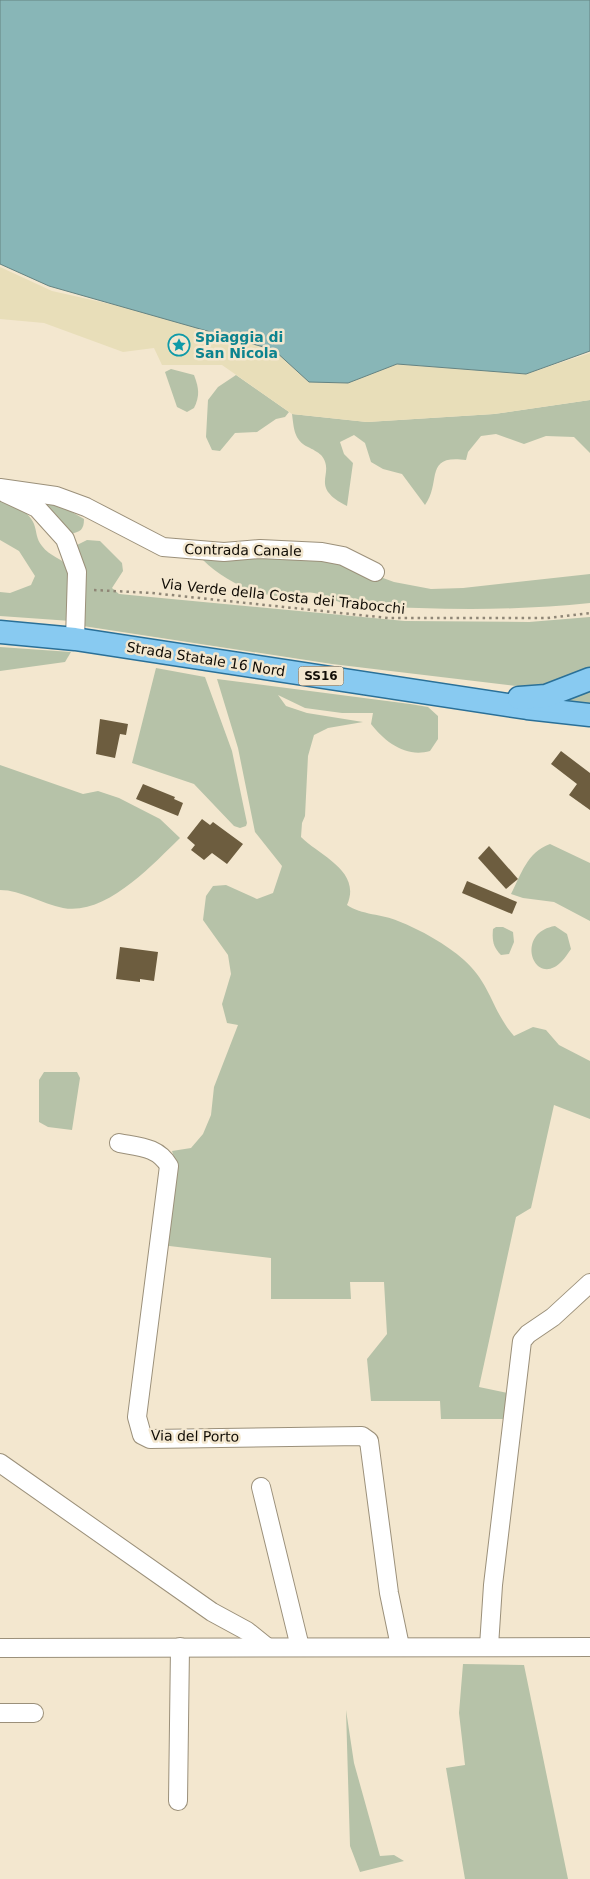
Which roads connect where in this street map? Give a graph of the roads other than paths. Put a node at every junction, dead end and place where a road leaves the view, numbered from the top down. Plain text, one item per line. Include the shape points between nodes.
1 (0, 489) edge
2 (375, 572) dead end
3 (0, 632) edge
4 (75, 639) junction
5 (590, 679) edge
6 (425, 692) junction
7 (480, 701) junction
8 (590, 715) edge
9 (590, 729) edge
10 (119, 1143) dead end
11 (590, 1283) edge
12 (0, 1463) edge
13 (261, 1487) dead end
14 (400, 1646) junction
15 (489, 1646) junction
16 (180, 1647) junction
17 (267, 1647) junction
18 (300, 1647) junction
19 (0, 1648) edge
20 (590, 1651) edge
21 (0, 1713) edge
22 (34, 1713) dead end
23 (178, 1801) dead end

1 - 2 street, Contrada Canale via 56,496 86,506 163,547 224,552 260,549 322,552 343,556
1 - 4 street, Contrada Canale via 37,508 65,539 77,572
3 - 4 main road, Strada Statale 16 Nord / SS16
4 - 6 main road, Strada Statale 16 Nord / SS16
5 - 7 main road via 546,696
6 - 7 main road, Strada Statale 16 Nord / SS16
6 - 9 main road via 531,722
7 - 8 main road, Strada Statale 16 Nord / SS16
10 - 14 street, Via del Porto via 154,1150 170,1166 137,1417 142,1435 150,1439 362,1436 369,1442 389,1593
11 - 15 street via 522,1341 493,1584
12 - 17 street
13 - 18 street
14 - 15 street
14 - 18 street
15 - 20 street
16 - 17 street
16 - 19 street
16 - 23 street
17 - 18 street
21 - 22 street

